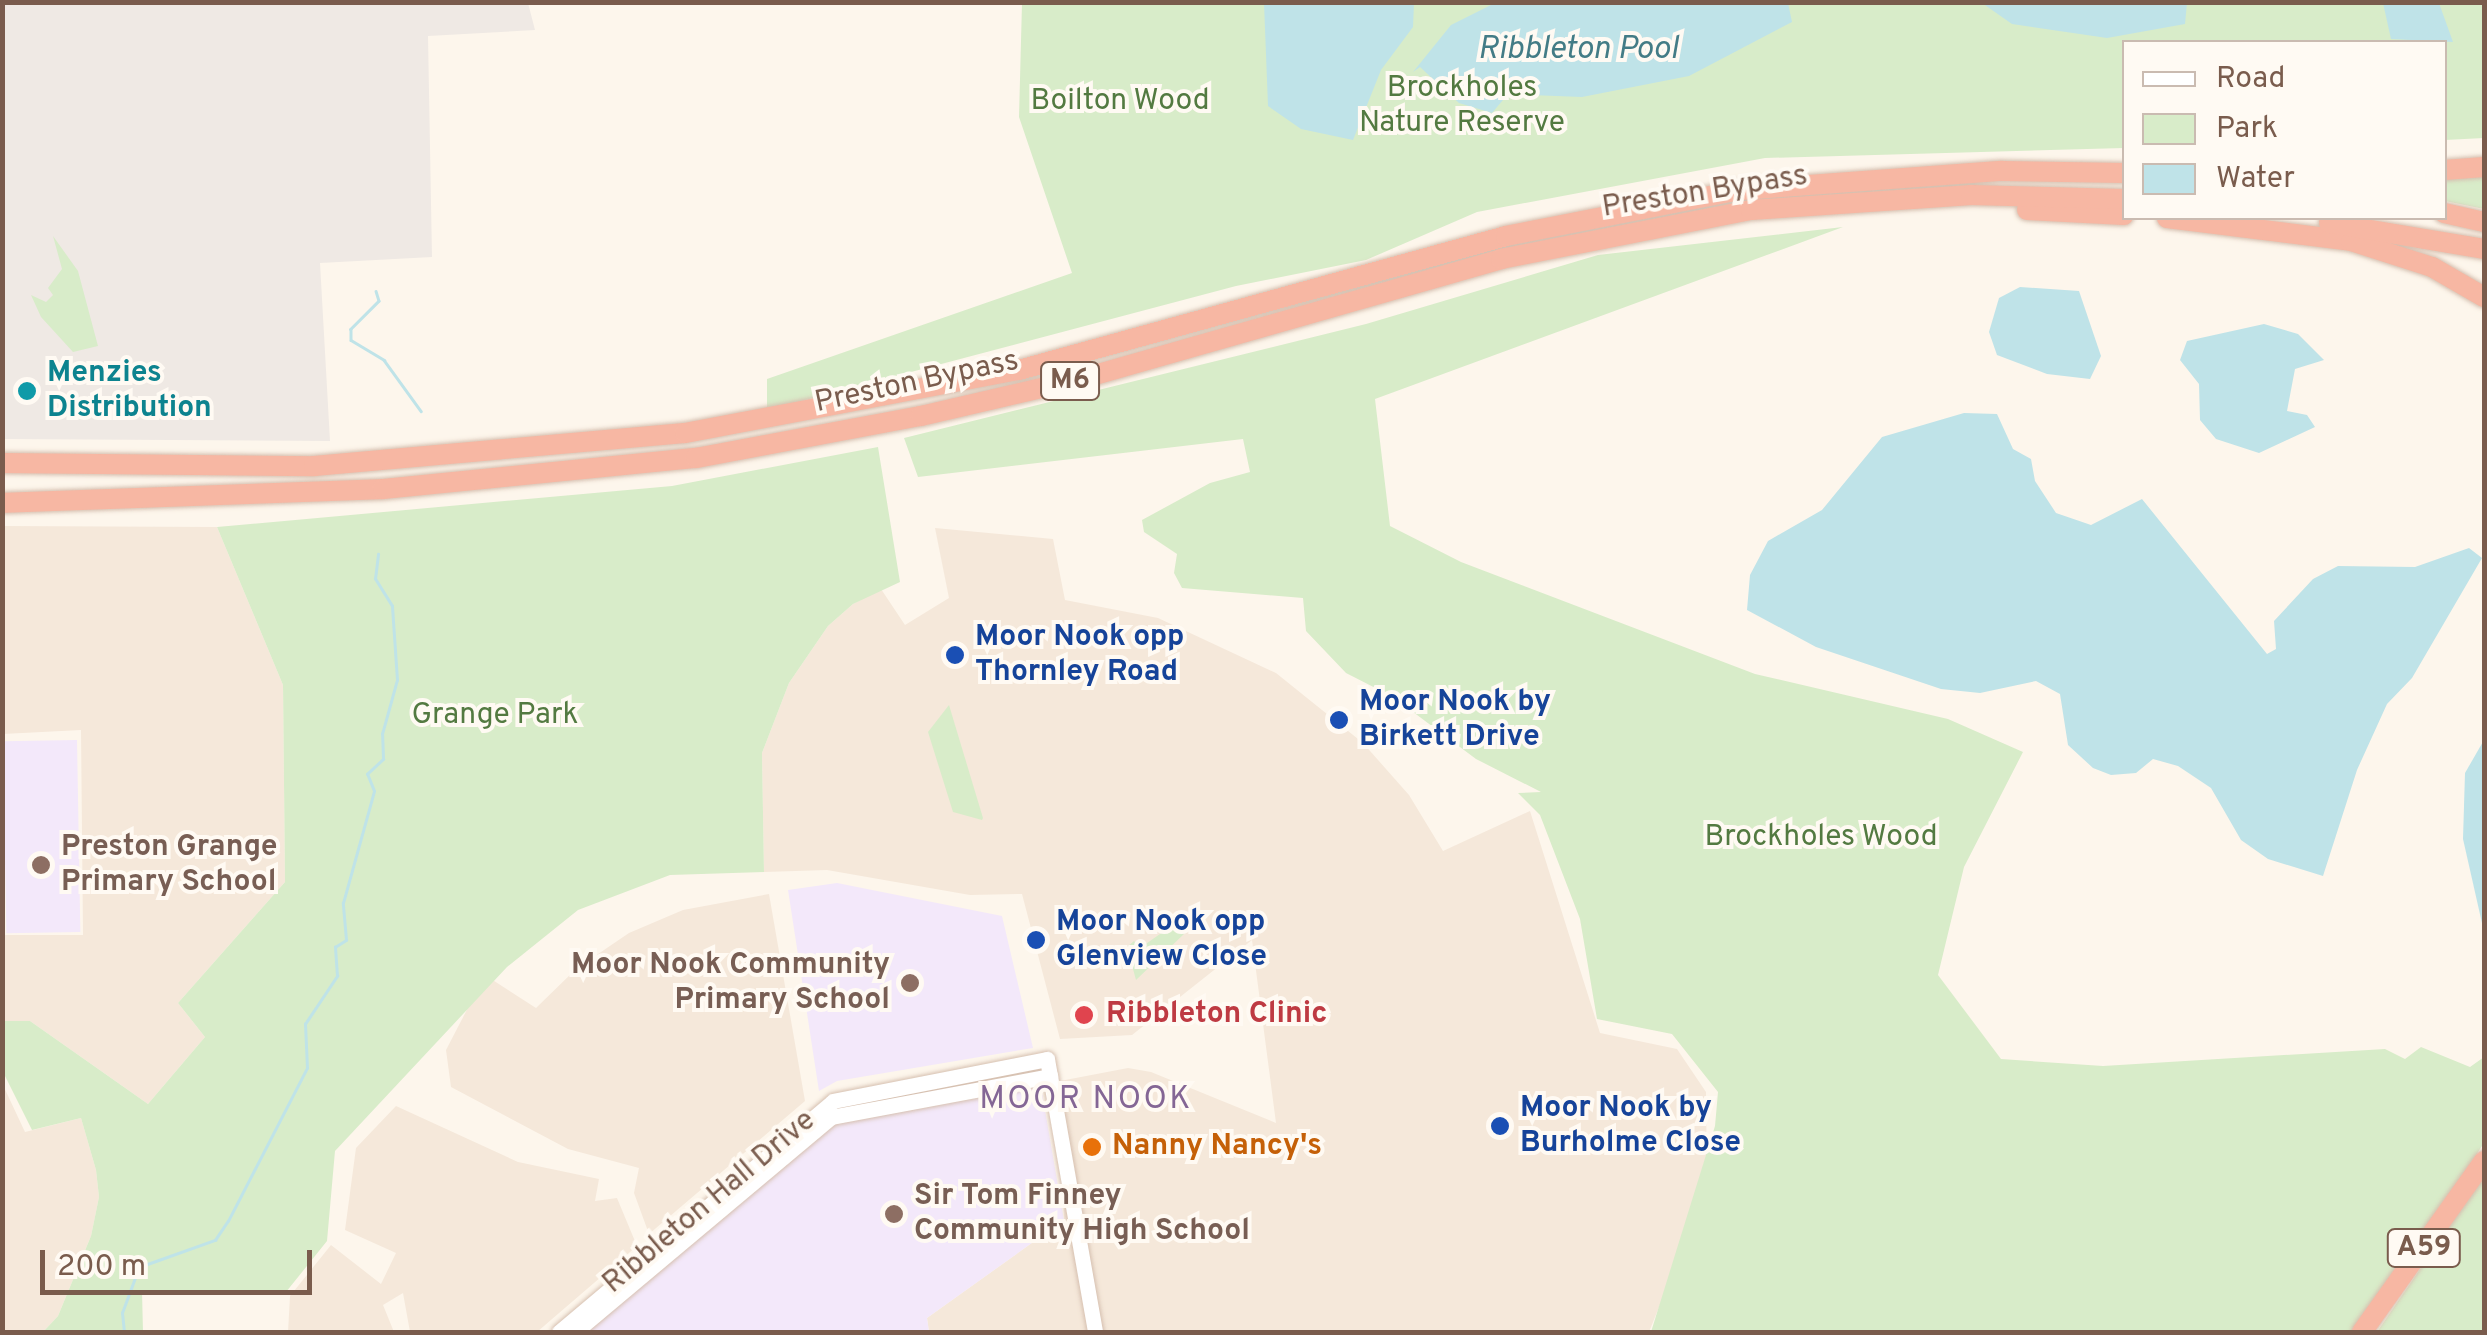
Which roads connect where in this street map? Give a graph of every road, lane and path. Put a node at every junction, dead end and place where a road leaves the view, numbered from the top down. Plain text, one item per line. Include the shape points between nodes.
1 (2484, 167) edge
2 (2447, 170) edge
3 (2122, 173) edge
4 (2122, 199) edge
5 (1896, 200) junction
6 (2122, 215) edge
7 (2447, 215) edge
8 (2184, 220) edge
9 (2304, 220) edge
10 (2484, 222) edge
11 (2484, 249) edge
12 (2484, 298) edge
13 (2, 463) edge
14 (2, 503) edge
15 (1050, 1076) junction
16 (819, 1116) junction
17 (2484, 1162) edge
18 (656, 1256) junction
19 (559, 1332) edge
20 (575, 1332) edge
21 (1095, 1332) edge
22 (2362, 1332) edge

1 - 2 highway
3 - 13 highway, Preston Bypass / M6 via 2002,171 1723,194 1506,236 1019,370 685,433 314,466
4 - 5 highway, Preston Bypass / M6
5 - 6 highway
5 - 14 highway, Preston Bypass / M6 via 1751,210 1502,259 1088,376 696,458 384,490
7 - 10 highway
8 - 12 highway via 2351,240 2432,267
9 - 11 highway
15 - 16 street, Ribbleton Hall Drive
15 - 16 street, Ribbleton Hall Drive via 1047,1058 832,1101
15 - 21 street
16 - 18 street, Ribbleton Hall Drive
17 - 22 highway, A59
18 - 19 street, Ribbleton Hall Drive
18 - 20 street, Ribbleton Hall Drive

